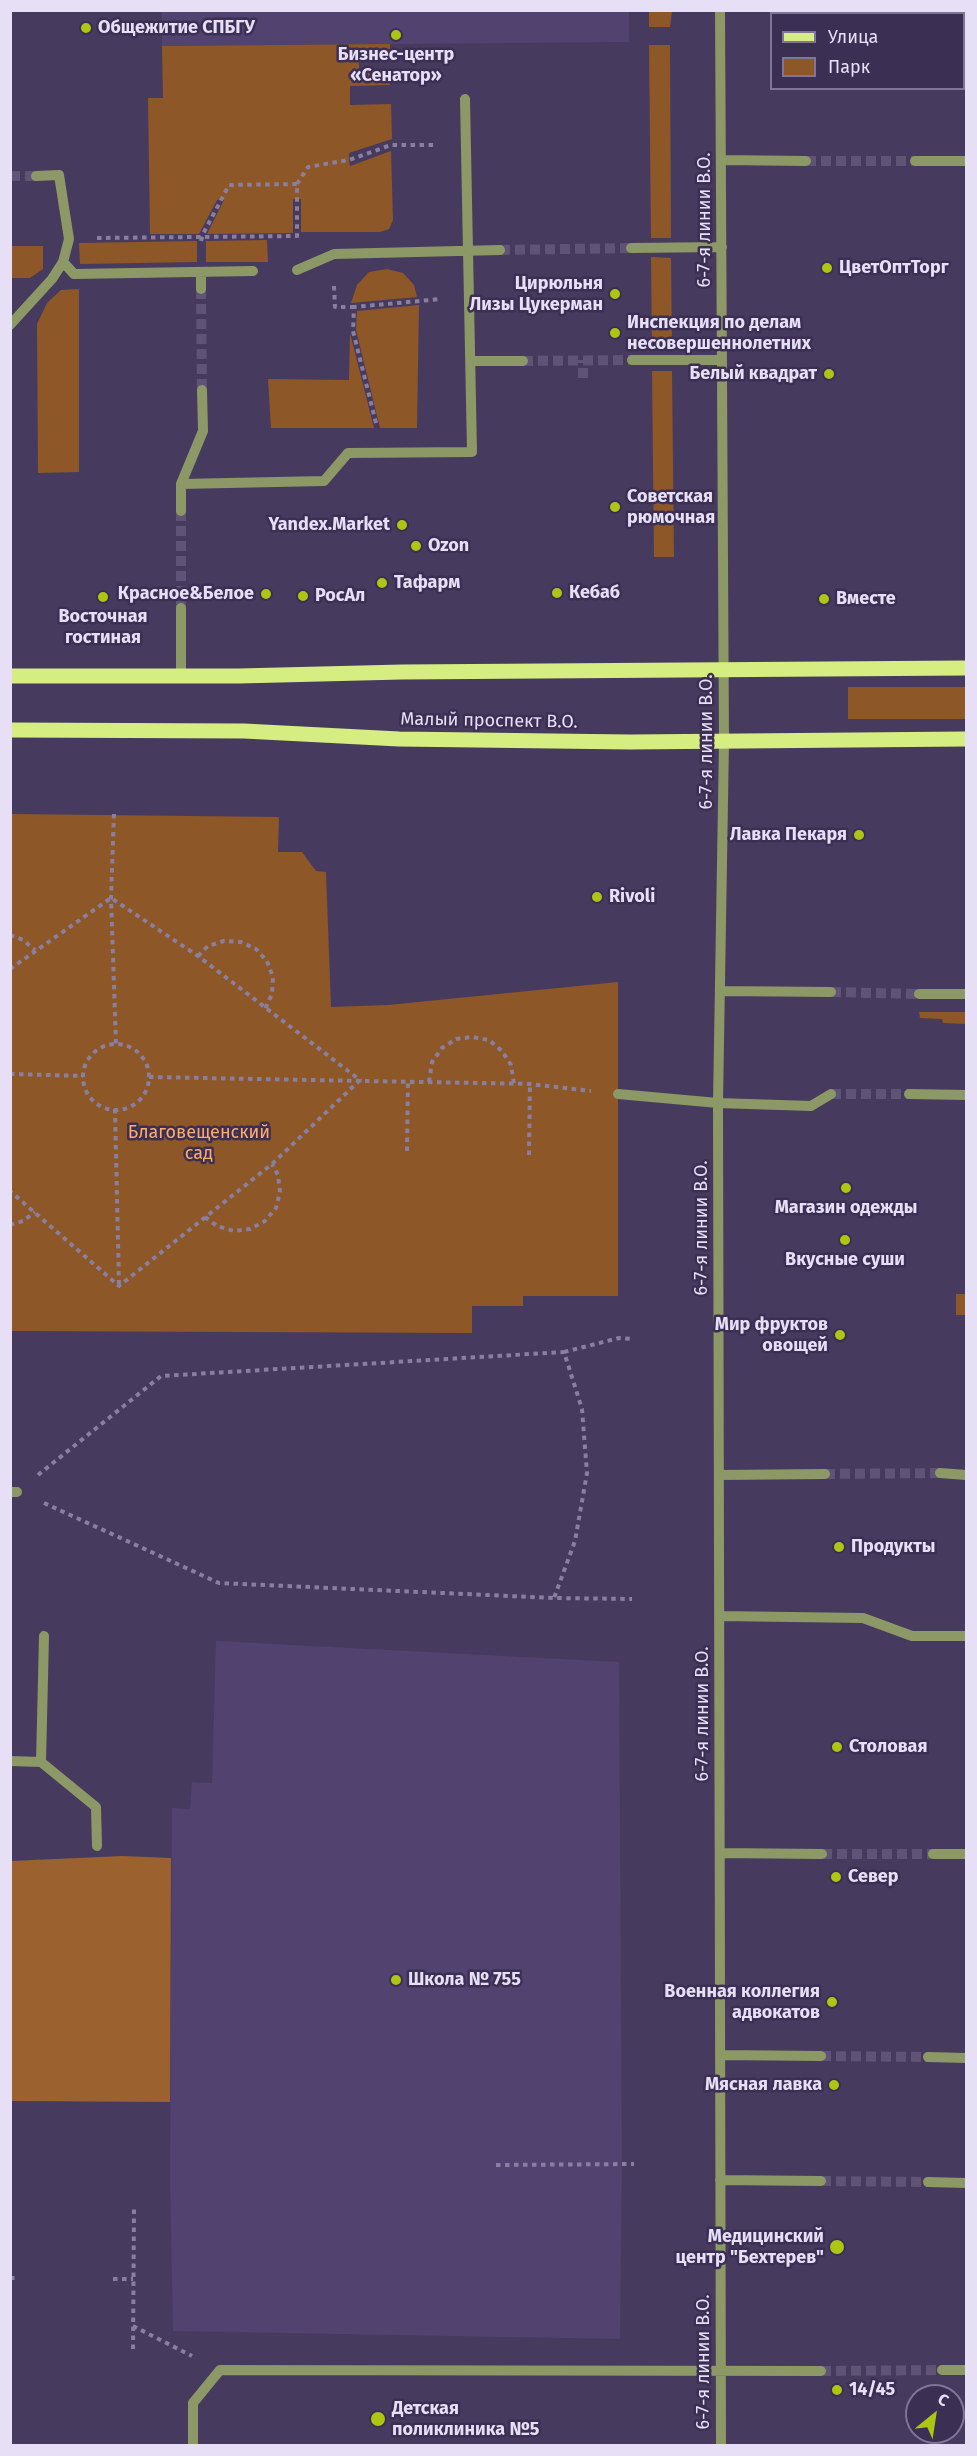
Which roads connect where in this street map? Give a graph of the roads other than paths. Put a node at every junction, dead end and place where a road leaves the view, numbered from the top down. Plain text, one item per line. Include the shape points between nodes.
1 (720, 10) edge
2 (465, 99) dead end
3 (721, 160) junction
4 (806, 161) tunnel mouth
5 (915, 161) tunnel mouth
6 (966, 161) edge
7 (36, 176) tunnel mouth
8 (722, 247) junction
9 (631, 248) tunnel mouth
10 (468, 250) junction
11 (500, 250) tunnel mouth
12 (63, 262) junction
13 (297, 270) dead end
14 (253, 271) dead end
15 (201, 272) junction
16 (201, 289) tunnel mouth
17 (10, 325) edge
18 (632, 360) tunnel mouth
19 (722, 360) junction
20 (471, 361) junction
21 (523, 361) tunnel mouth
22 (202, 390) tunnel mouth
23 (181, 484) junction
24 (181, 511) tunnel mouth
25 (181, 608) tunnel mouth
26 (966, 668) edge
27 (724, 670) junction
28 (10, 676) edge
29 (181, 676) junction
30 (10, 730) edge
31 (966, 739) edge
32 (724, 742) junction
33 (720, 991) junction
34 (831, 992) tunnel mouth
35 (919, 994) tunnel mouth
36 (966, 994) edge
37 (618, 1094) road end
38 (831, 1094) tunnel mouth
39 (909, 1094) tunnel mouth
40 (966, 1095) edge
41 (718, 1103) junction
42 (940, 1473) tunnel mouth
43 (825, 1474) tunnel mouth
44 (719, 1475) junction
45 (966, 1475) edge
46 (718, 1616) junction
47 (44, 1635) dead end
48 (966, 1636) edge
49 (10, 1761) edge
50 (41, 1762) junction
51 (97, 1846) dead end
52 (720, 1853) junction
53 (822, 1854) tunnel mouth
54 (933, 1854) tunnel mouth
55 (966, 1854) edge
56 (720, 2055) junction
57 (822, 2056) tunnel mouth
58 (928, 2057) tunnel mouth
59 (966, 2058) edge
60 (720, 2180) junction
61 (821, 2181) tunnel mouth
62 (928, 2182) tunnel mouth
63 (966, 2182) edge
64 (721, 2370) junction
65 (942, 2370) tunnel mouth
66 (966, 2370) edge
67 (821, 2371) tunnel mouth
68 (193, 2445) edge
69 (721, 2445) edge

1 - 3 street, 6-7-я линии В.О.
2 - 10 street
3 - 4 street
3 - 8 street, 6-7-я линии В.О.
5 - 6 street
7 - 12 street via 59,175 69,238
8 - 9 street
8 - 19 street, 6-7-я линии В.О.
10 - 11 street
10 - 13 street via 334,254
10 - 20 street
12 - 15 street via 74,274
12 - 17 street
14 - 15 street
15 - 16 street
18 - 19 street
19 - 27 street, 6-7-я линии В.О.
20 - 21 street
20 - 23 street via 472,453 348,453 324,482
22 - 23 street via 203,431
23 - 24 street
25 - 29 street
26 - 27 main road
27 - 29 main road
27 - 32 street, 6-7-я линии В.О.
28 - 29 main road
30 - 32 main road, Малый проспект В.О. via 244,731 399,740
31 - 32 main road, Малый проспект В.О.
32 - 33 street, 6-7-я линии В.О.
33 - 34 street
33 - 41 street, 6-7-я линии В.О.
35 - 36 street
37 - 41 street
38 - 41 street via 811,1106
39 - 40 street
41 - 44 street, 6-7-я линии В.О.
42 - 45 street
43 - 44 street
44 - 46 street, 6-7-я линии В.О.
46 - 48 street via 863,1618 912,1636
46 - 52 street, 6-7-я линии В.О.
47 - 50 street
49 - 50 street
50 - 51 street via 96,1807
52 - 53 street
52 - 56 street, 6-7-я линии В.О.
54 - 55 street
56 - 57 street
56 - 60 street, 6-7-я линии В.О.
58 - 59 street
60 - 61 street
60 - 64 street, 6-7-я линии В.О.
62 - 63 street
64 - 67 street
64 - 68 street via 220,2370 193,2403
64 - 69 street, 6-7-я линии В.О.
65 - 66 street

